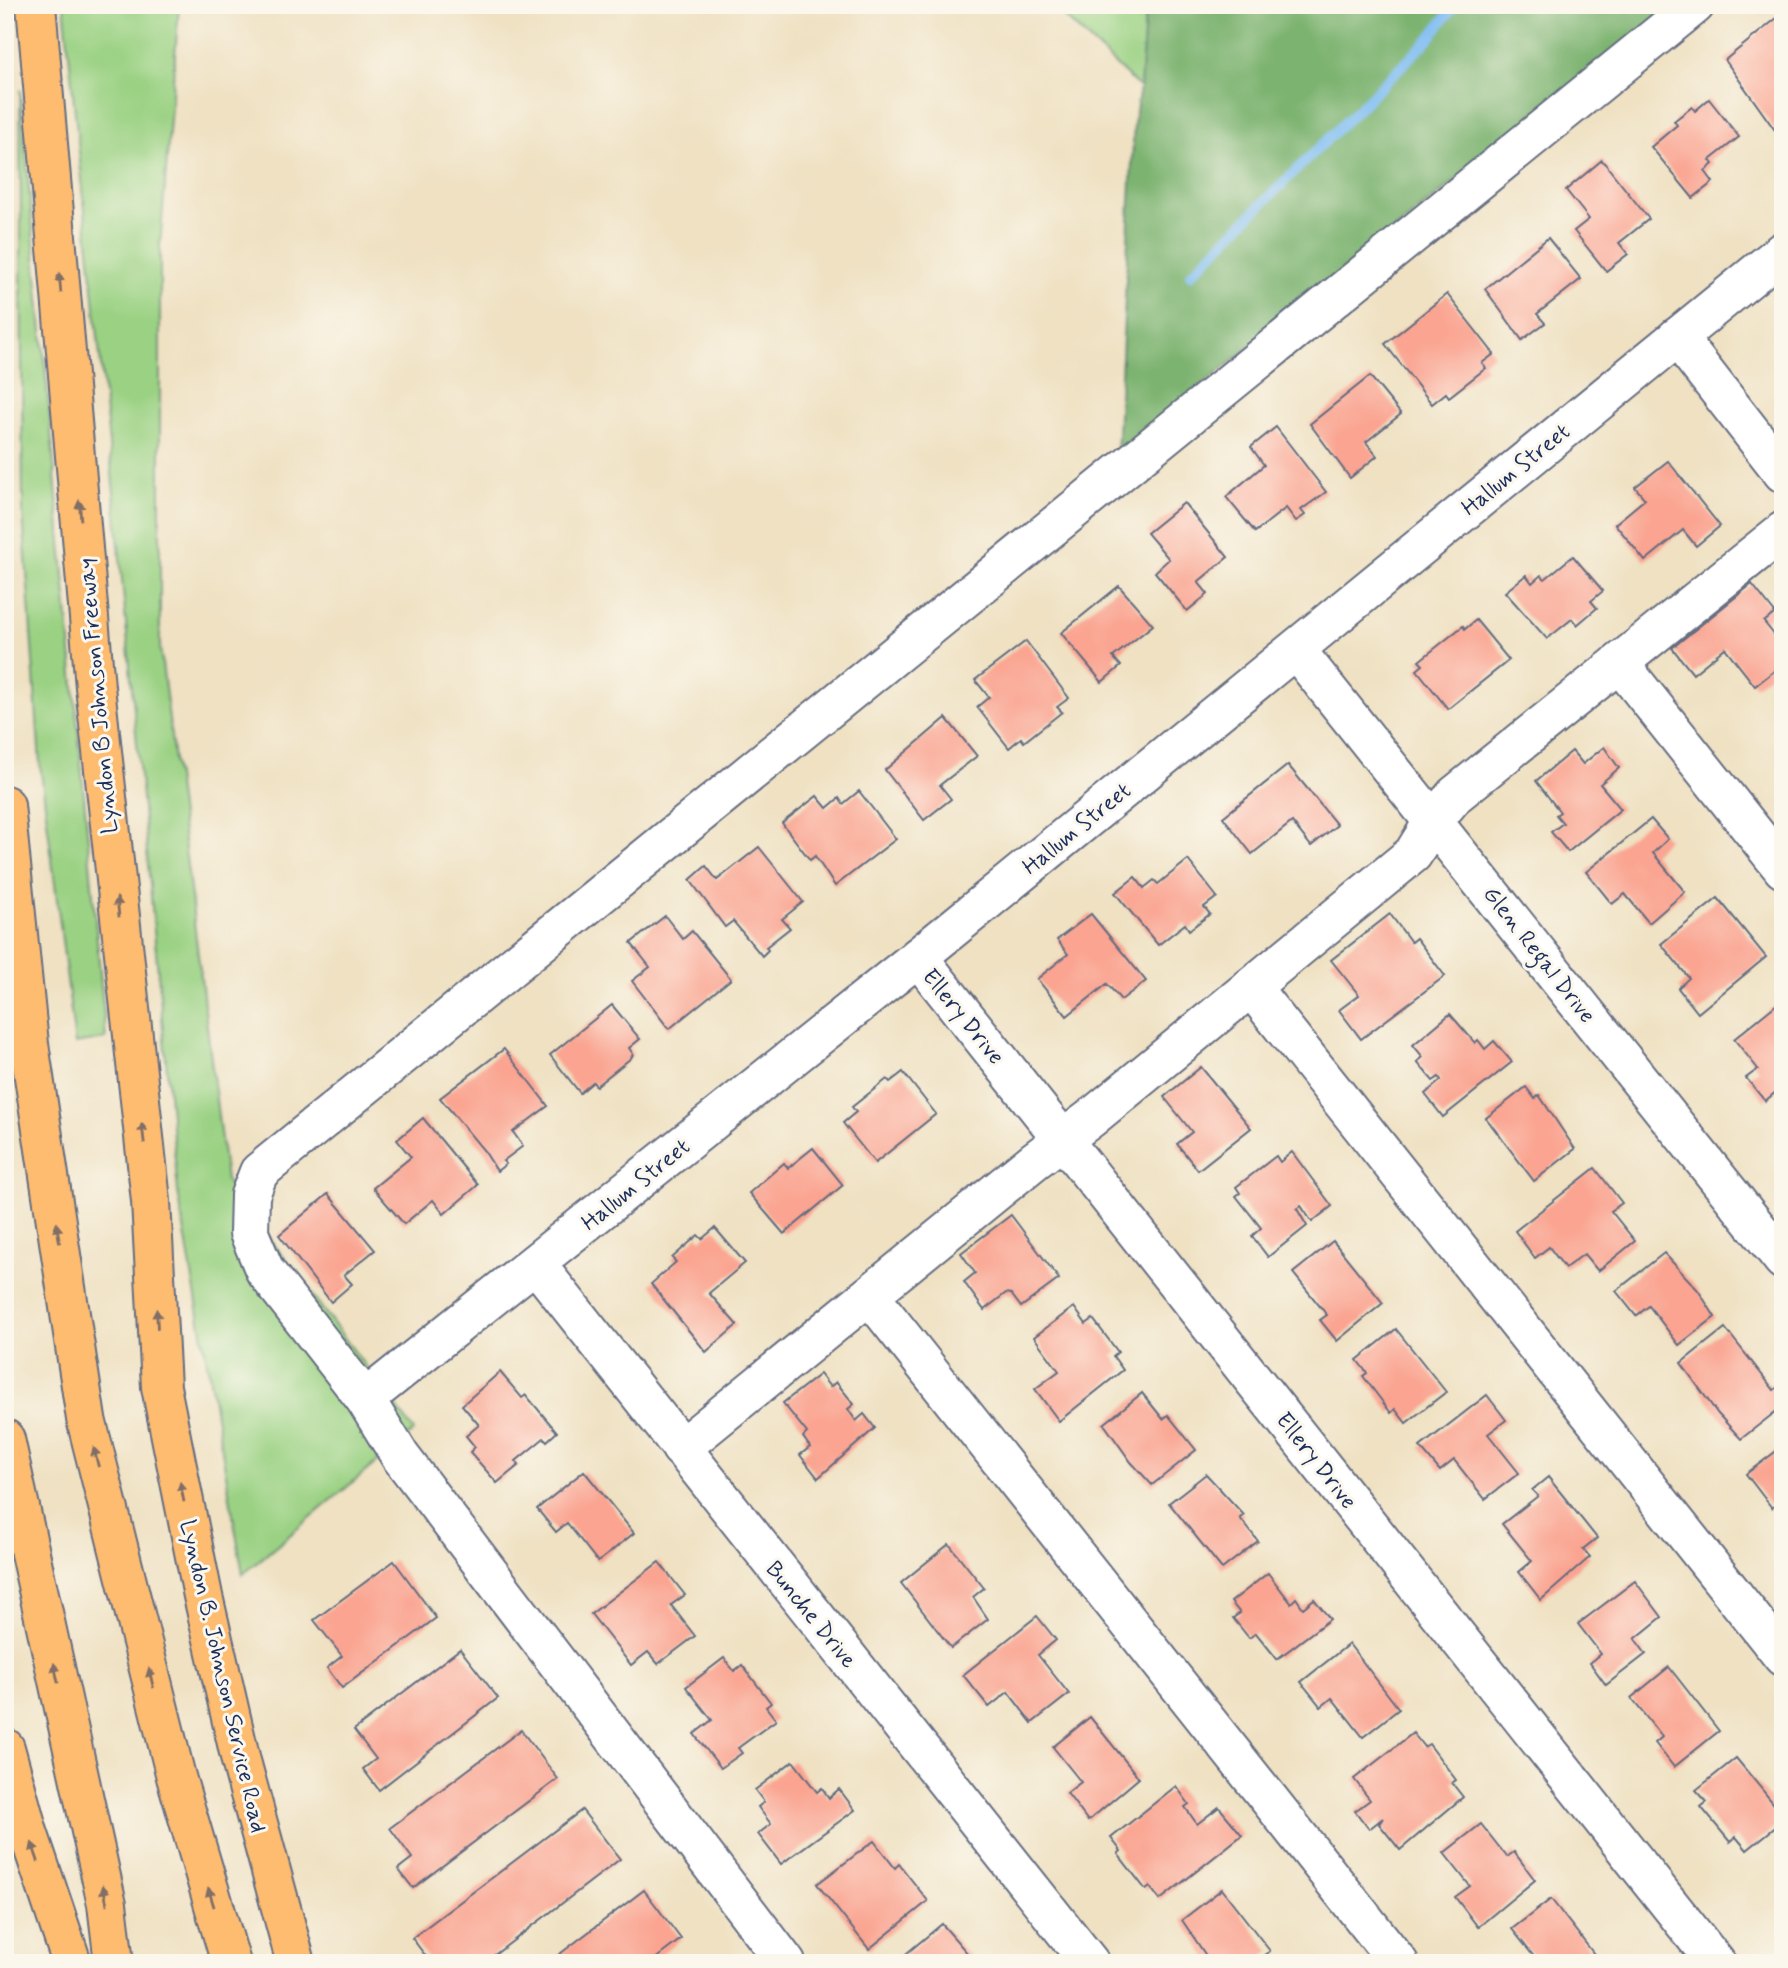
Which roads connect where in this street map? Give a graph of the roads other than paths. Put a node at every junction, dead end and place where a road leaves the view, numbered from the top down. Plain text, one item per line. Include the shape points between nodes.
1 (36, 5) edge
2 (1695, 5) edge
3 (1783, 251) edge
4 (1677, 337) junction
5 (1783, 473) edge
6 (1783, 530) edge
7 (1296, 650) junction
8 (1620, 663) junction
9 (5, 806) edge
10 (1434, 820) junction
11 (1783, 869) edge
12 (918, 957) junction
13 (1251, 987) junction
14 (1064, 1140) junction
15 (1783, 1260) edge
16 (536, 1264) junction
17 (870, 1296) junction
18 (161, 1387) joint
19 (365, 1399) junction
20 (5, 1439) edge
21 (681, 1448) junction
22 (1783, 1657) edge
23 (5, 1748) edge
24 (72, 1963) edge
25 (114, 1963) edge
26 (231, 1963) edge
27 (296, 1963) edge
28 (786, 1963) edge
29 (1090, 1963) edge
30 (1399, 1963) edge
31 (1716, 1963) edge

18 -> 1 main road, Lyndon B Johnson Freeway via 151,1201 95,687
2 - 19 street via 259,1172 250,1195 248,1233 265,1270
3 - 4 street, Hallum Street
4 - 5 street
4 - 7 street, Hallum Street
6 - 8 street
7 - 10 street, Glen Regal Drive
7 - 12 street, Hallum Street
8 - 10 street via 1455,795
8 - 11 street
26 -> 9 main road via 176,1777 86,1419 29,1044
10 - 13 street via 1413,854
10 - 15 street, Glen Regal Drive
12 - 14 street, Ellery Drive
12 - 16 street, Hallum Street
13 - 14 street
13 - 22 street
14 - 17 street
14 - 31 street, Ellery Drive
16 - 19 street, Hallum Street
16 - 21 street, Bunche Drive
17 - 21 street
17 - 30 street
27 -> 18 main road, Lyndon B. Johnson Service Road via 241,1761
19 - 28 street via 400,1456
25 -> 20 main road via 107,1904
21 - 29 street, Bunche Drive
24 -> 23 main road

